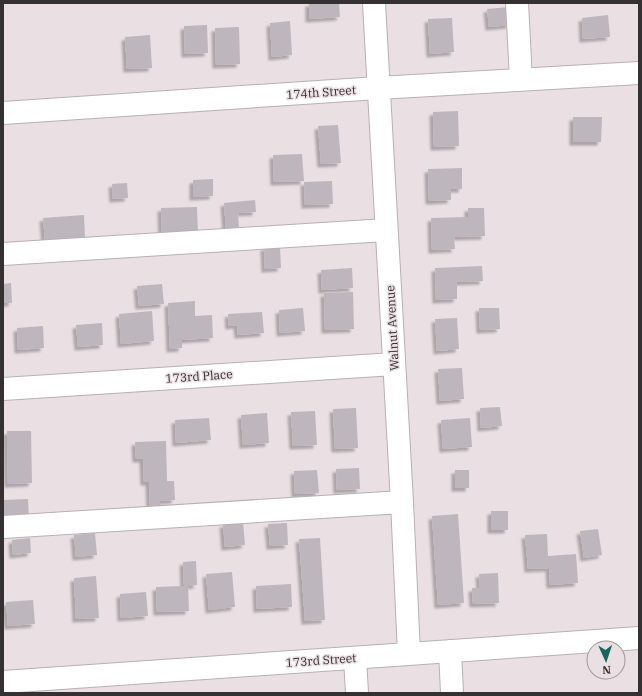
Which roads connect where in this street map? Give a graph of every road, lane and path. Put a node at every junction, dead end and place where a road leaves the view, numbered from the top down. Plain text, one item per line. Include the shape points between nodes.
1 (374, 3) edge
2 (518, 3) edge
3 (639, 73) edge
4 (521, 80) junction
5 (378, 88) junction
6 (3, 113) edge
7 (386, 230) junction
8 (3, 254) edge
9 (394, 364) junction
10 (3, 389) edge
11 (402, 502) junction
12 (3, 527) edge
13 (639, 638) edge
14 (450, 651) junction
15 (409, 654) junction
16 (355, 658) junction
17 (3, 682) edge
18 (357, 693) edge
19 (452, 693) edge

1 - 5 street, Walnut Avenue
2 - 4 street
3 - 4 street, 174th Street
4 - 5 street, 174th Street
5 - 6 street, 174th Street
5 - 7 street, Walnut Avenue
7 - 8 street
7 - 9 street, Walnut Avenue
9 - 10 street, 173rd Place
9 - 11 street, Walnut Avenue
11 - 12 street
11 - 15 street, Walnut Avenue
13 - 14 street, 173rd Street
14 - 15 street, 173rd Street
14 - 19 street
15 - 16 street, 173rd Street
16 - 17 street, 173rd Street
16 - 18 street

